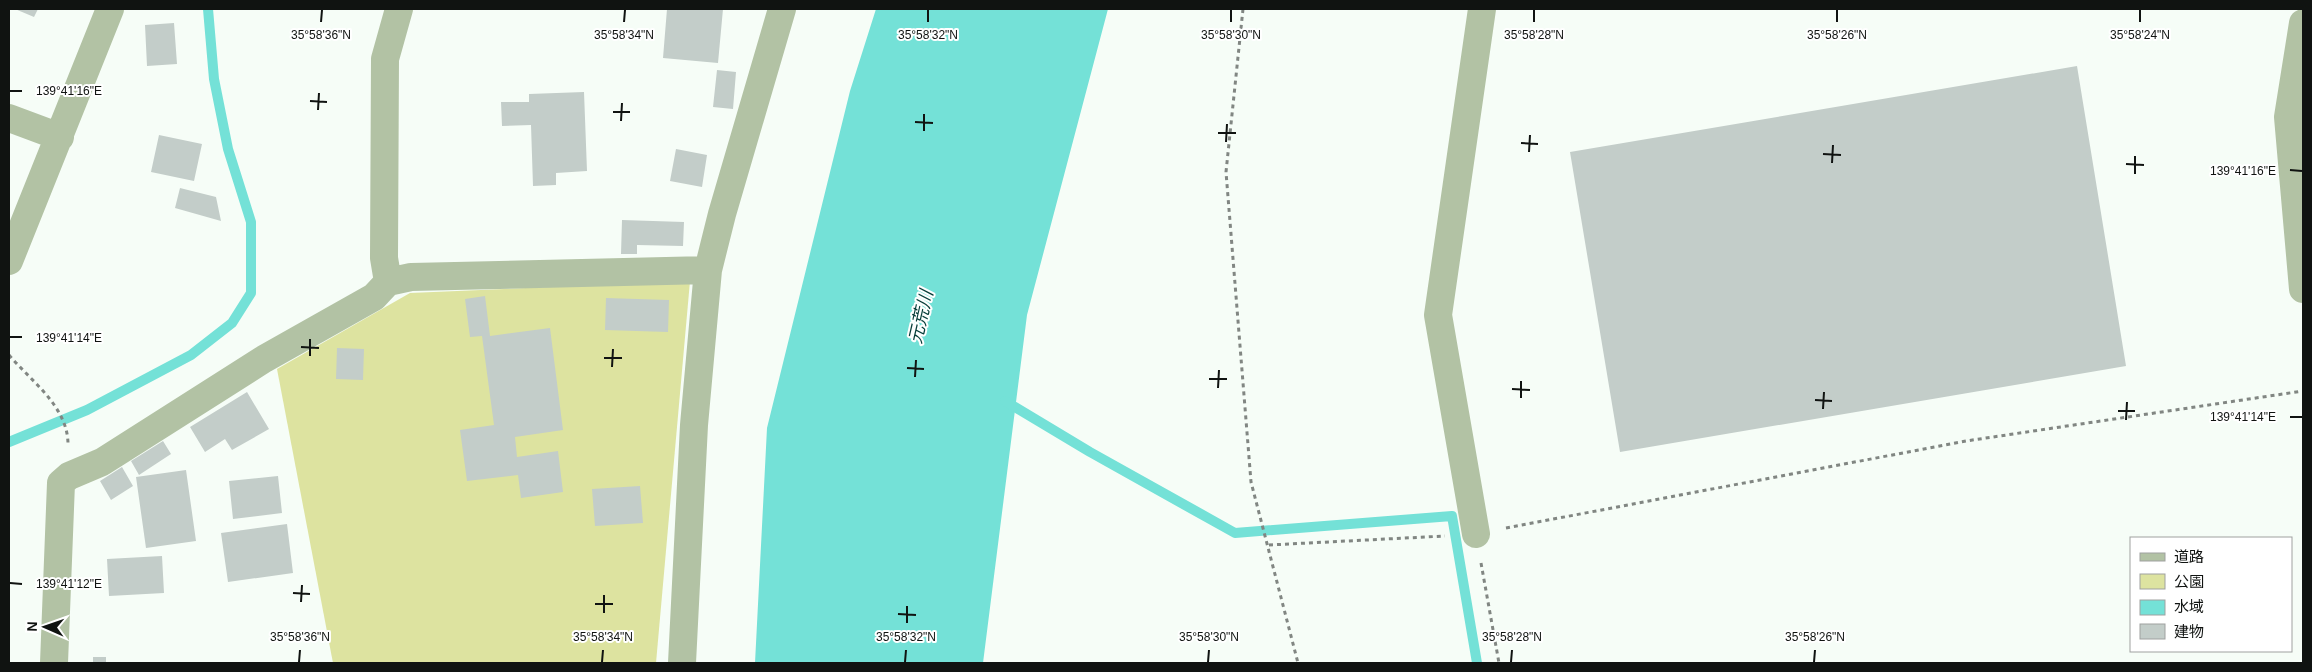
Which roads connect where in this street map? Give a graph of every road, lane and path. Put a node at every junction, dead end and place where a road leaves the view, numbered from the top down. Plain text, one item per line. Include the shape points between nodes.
1 (110, 9) edge
2 (399, 9) edge
3 (782, 9) edge
4 (1243, 9) edge
5 (1482, 9) edge
6 (2303, 23) edge
7 (9, 118) edge
8 (60, 137) junction
9 (9, 261) edge
10 (708, 270) junction
11 (388, 282) junction
12 (2303, 289) edge
13 (9, 355) edge
14 (2303, 391) edge
15 (69, 476) junction
16 (1476, 534) junction
17 (1268, 543) junction
18 (54, 663) edge
19 (682, 663) edge
20 (1298, 663) edge
21 (1499, 663) edge

1 - 8 street
2 - 11 street via 385,59 384,258
3 - 10 street
4 - 17 path via 1226,172 1251,482
5 - 16 street via 1438,316
6 - 12 street via 2288,117
7 - 8 street
8 - 9 street
10 - 11 street via 411,277
10 - 19 street via 694,425
11 - 15 street via 374,296 264,359 102,462
13 - 15 path via 55,404 68,437
14 - 16 path via 1966,441
15 - 18 street via 61,483
16 - 17 path
16 - 21 path
17 - 20 path

